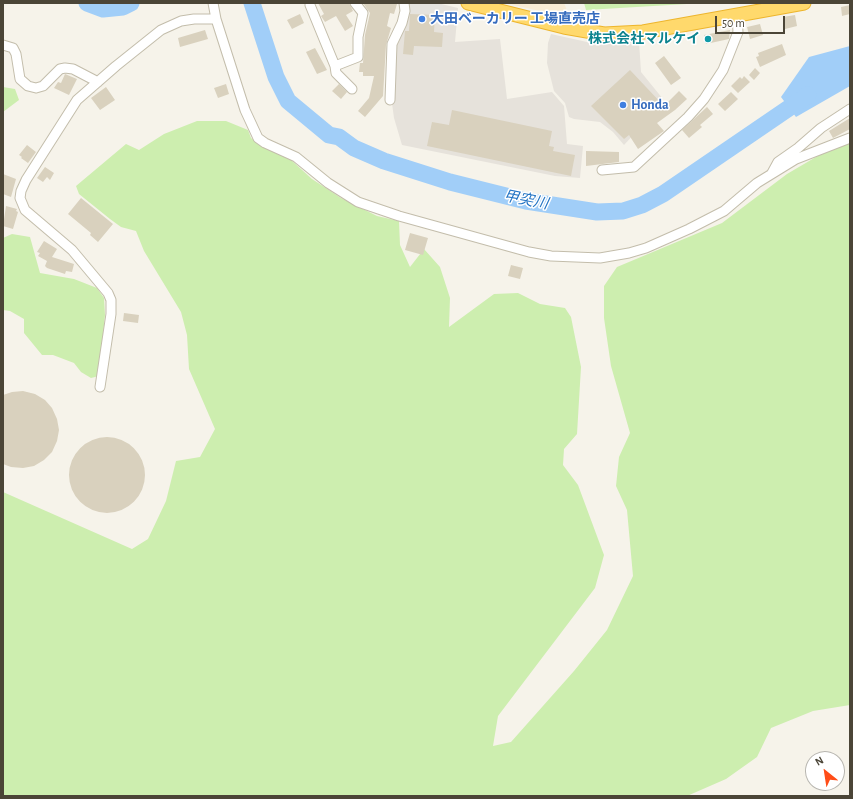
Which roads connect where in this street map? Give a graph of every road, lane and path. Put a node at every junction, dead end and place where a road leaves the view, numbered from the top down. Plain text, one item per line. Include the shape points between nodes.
1 (213, 3) edge
2 (355, 3) edge
3 (404, 3) edge
4 (468, 3) edge
5 (804, 3) edge
6 (310, 5) dead end
7 (737, 16) junction
8 (216, 19) junction
9 (3, 44) edge
10 (335, 66) junction
11 (98, 82) junction
12 (352, 89) dead end
13 (390, 100) dead end
14 (850, 109) edge
15 (850, 138) edge
16 (602, 170) dead end
17 (772, 173) junction
18 (100, 387) dead end

1 - 8 street
2 - 10 street via 363,13 358,37 358,57
3 - 13 street via 402,23 392,44
4 - 7 highway via 604,34 643,32
5 - 7 highway
6 - 10 street
7 - 16 street via 738,32 723,70 693,111 634,167
8 - 11 street via 181,21 161,30
8 - 17 street via 245,110 258,138 296,157 328,183 358,202 503,246 551,256 580,258 600,258 629,253 708,220 724,211
9 - 11 street via 13,48 20,79 28,86 43,86 60,69 65,68 73,69
10 - 12 street via 336,73
11 - 18 street via 77,100 26,180 20,198 25,210 72,250 108,292 111,314
14 - 17 street via 820,128 778,162
15 - 17 street via 796,159

